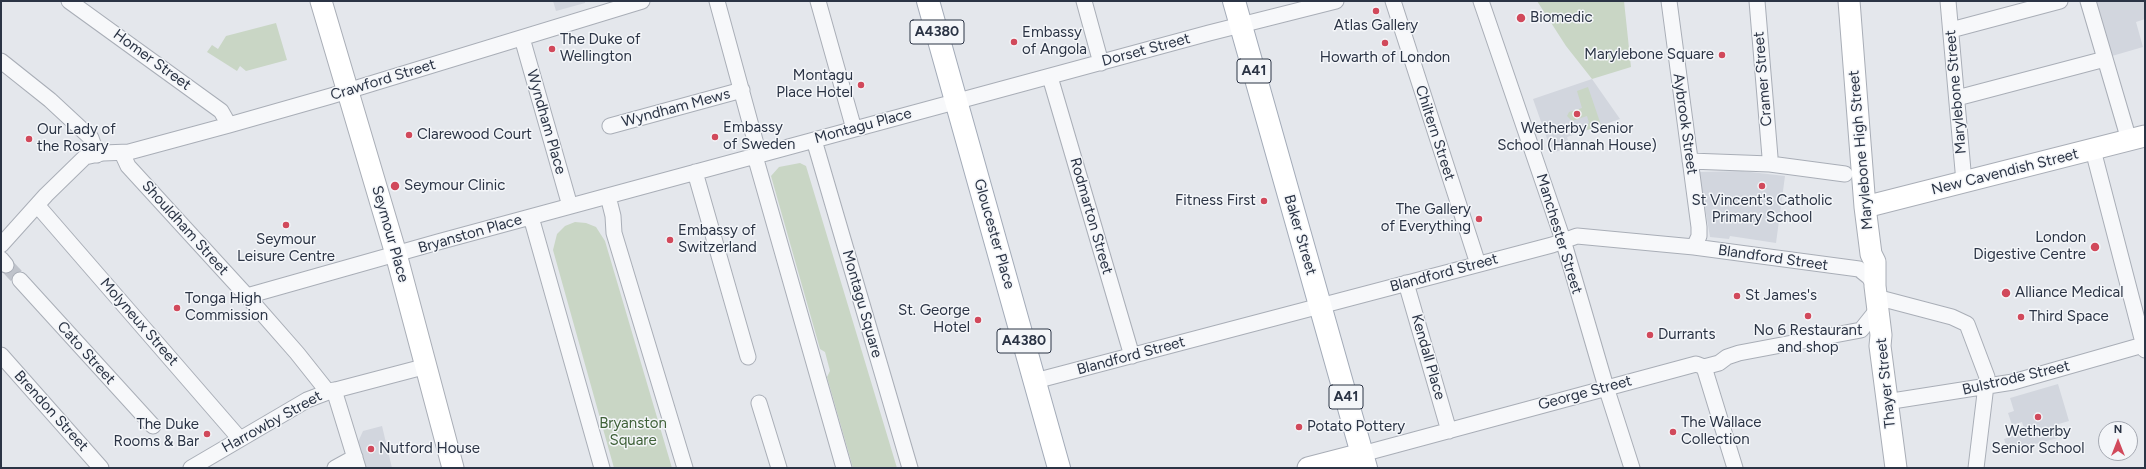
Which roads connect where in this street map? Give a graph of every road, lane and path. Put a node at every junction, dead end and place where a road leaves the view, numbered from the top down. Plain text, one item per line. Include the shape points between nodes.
1 (69, 1) edge
2 (321, 1) edge
3 (642, 1) edge
4 (717, 1) edge
5 (818, 1) edge
6 (928, 1) edge
7 (1084, 1) edge
8 (1234, 1) edge
9 (1336, 1) edge
10 (1393, 1) edge
11 (1481, 1) edge
12 (1669, 1) edge
13 (1757, 1) edge
14 (1849, 1) edge
15 (1948, 1) edge
16 (2060, 1) edge
17 (2088, 1) edge
18 (2021, 6) edge
19 (1241, 25) junction
20 (1951, 30) junction
21 (522, 38) junction
22 (2105, 59) junction
23 (1, 61) edge
24 (1101, 63) junction
25 (1050, 77) junction
26 (742, 90) junction
27 (348, 91) junction
28 (1957, 98) junction
29 (957, 102) junction
30 (229, 125) junction
31 (610, 126) dead end
32 (854, 129) junction
33 (2137, 138) edge
34 (814, 140) junction
35 (2093, 150) junction
36 (122, 153) junction
37 (97, 154) junction
38 (757, 155) junction
39 (1770, 160) junction
40 (1690, 161) junction
41 (696, 172) junction
42 (1845, 174) dead end
43 (1964, 182) junction
44 (608, 196) junction
45 (37, 205) junction
46 (570, 206) junction
47 (1865, 207) junction
48 (531, 217) junction
49 (1563, 240) junction
50 (1, 245) edge
51 (1694, 247) junction
52 (396, 254) junction
53 (1865, 261) junction
54 (1478, 264) junction
55 (20, 280) tunnel mouth
56 (1406, 283) junction
57 (247, 296) junction
58 (1876, 298) junction
59 (1320, 306) junction
60 (1861, 330) junction
61 (1880, 345) junction
62 (2144, 348) edge
63 (1, 355) edge
64 (1132, 356) junction
65 (748, 357) dead end
66 (427, 366) junction
67 (1704, 367) junction
68 (1035, 381) junction
69 (1606, 387) junction
70 (1988, 387) junction
71 (331, 391) junction
72 (1886, 402) junction
73 (760, 403) dead end
74 (153, 426) dead end
75 (1449, 430) junction
76 (240, 439) junction
77 (1364, 461) edge
78 (357, 463) edge
79 (101, 468) edge
80 (191, 468) edge
81 (335, 468) edge
82 (453, 468) edge
83 (602, 468) edge
84 (685, 468) edge
85 (779, 468) edge
86 (844, 468) edge
87 (910, 468) edge
88 (1060, 468) edge
89 (1308, 468) edge
90 (1632, 468) edge
91 (1735, 468) edge
92 (1896, 468) edge
93 (1976, 468) edge

1 - 30 street, Homer Street via 220,111
2 - 27 street, Seymour Place
3 - 21 street, Crawford Street
4 - 26 street
5 - 32 street
6 - 29 main road, Gloucester Place / A4380
7 - 24 street
8 - 19 main road, Baker Street / A41
9 - 19 street, Dorset Street
10 - 54 street, Chiltern Street
11 - 49 street, Manchester Street
12 - 40 street, Aybrook Street
13 - 39 street, Cramer Street
14 - 47 street, Marylebone High Street
15 - 20 street, Marylebone Street
16 - 18 street
17 - 22 street
18 - 20 street
19 - 24 street, Dorset Street
19 - 59 main road, Baker Street / A41
20 - 28 street, Marylebone Street
21 - 27 street, Crawford Street
21 - 46 street, Wyndham Place
22 - 28 street
22 - 33 street
23 - 37 street via 50,100 91,138
24 - 25 street, Dorset Street
25 - 29 street, Dorset Street
25 - 64 street, Rodmarton Street
26 - 31 street, Wyndham Mews
26 - 38 street
27 - 30 street, Crawford Street
27 - 52 street, Seymour Place
28 - 43 street, Marylebone Street
29 - 32 street, Montagu Place
29 - 68 main road, Gloucester Place / A4380
30 - 36 street, Crawford Street
32 - 34 street, Montagu Place
33 - 35 street, New Cavendish Street
34 - 38 street, Montagu Place
34 - 87 street, Montagu Square
35 - 43 street, New Cavendish Street
35 - 62 street
36 - 37 street, Crawford Street
36 - 57 street, Shouldham Street via 128,166
37 - 45 street via 85,158
38 - 41 street, Montagu Place
38 - 86 street
39 - 40 street
39 - 42 street
40 - 51 street, Aybrook Street via 1699,227 1699,236
41 - 44 street, Montagu Place
41 - 65 street
43 - 47 street, New Cavendish Street
44 - 46 street
44 - 84 street via 614,233
45 - 50 street
45 - 76 street, Molyneux Street
46 - 48 street
47 - 53 street, Marylebone High Street
48 - 52 street, Bryanston Place
48 - 83 street
49 - 51 street, Blandford Street via 1591,236
49 - 54 street, Blandford Street
49 - 69 street, Manchester Street
51 - 53 street, Blandford Street
52 - 57 street, Bryanston Place
52 - 66 street, Seymour Place
53 - 58 street, Marylebone High Street via 1875,262
54 - 56 street, Blandford Street
55 - 74 street, Cato Street
56 - 59 street, Blandford Street
56 - 75 street, Kendall Place
57 - 71 street, Shouldham Street
58 - 60 street
58 - 61 street, Thayer Street
58 - 70 street via 1952,317 1967,324 1984,366
59 - 64 street, Blandford Street
59 - 77 main road, Baker Street / A41
60 - 61 street
60 - 67 street, George Street via 1726,356 1719,363
61 - 72 street, Thayer Street
62 - 70 street, Bulstrode Street
63 - 79 street, Brendon Street
64 - 68 street, Blandford Street
66 - 71 street, Harrowby Street
66 - 82 street, Seymour Place
67 - 69 street, George Street via 1696,364
67 - 91 street
68 - 88 main road, Gloucester Place / A4380
69 - 75 street, George Street
69 - 90 street, Manchester Street
70 - 72 street, Bulstrode Street
70 - 93 street
71 - 76 street, Harrowby Street via 307,400
71 - 78 street
72 - 92 street, Thayer Street
73 - 85 street
75 - 77 street, George Street
76 - 80 street, Harrowby Street
77 - 89 street, George Street
78 - 81 street

